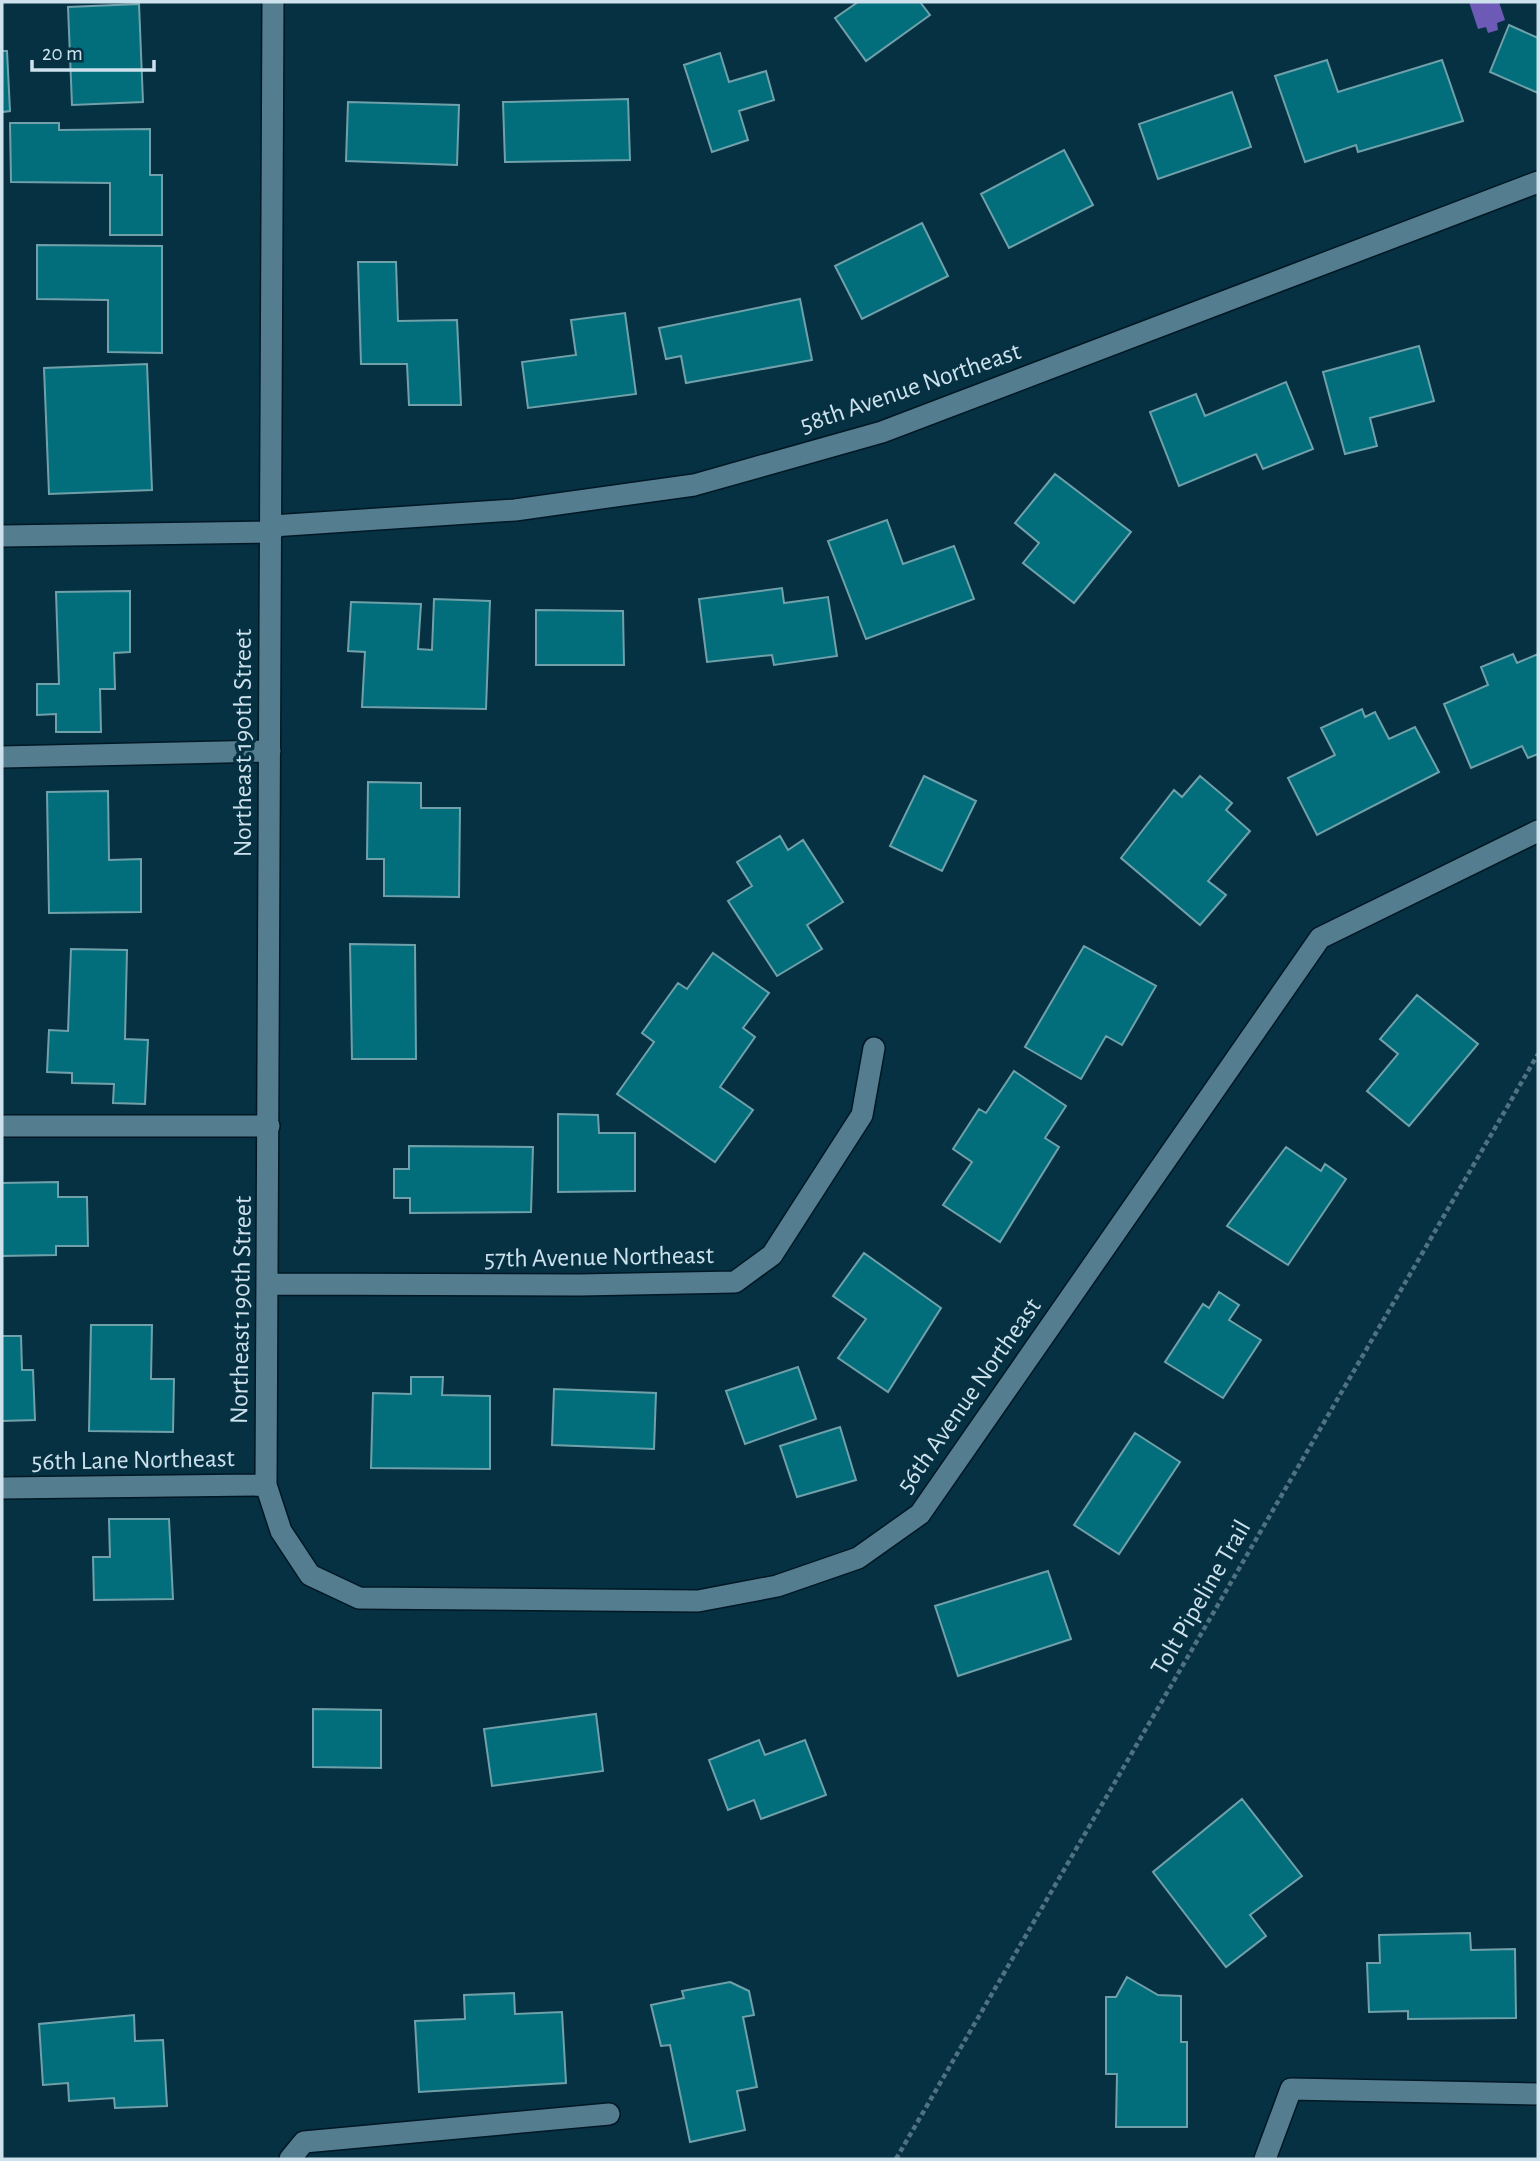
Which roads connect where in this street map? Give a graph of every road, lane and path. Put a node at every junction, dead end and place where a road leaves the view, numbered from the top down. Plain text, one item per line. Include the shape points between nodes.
1 (273, 2) edge
2 (1538, 182) edge
3 (272, 529) junction
4 (2, 536) edge
5 (270, 751) junction
6 (2, 757) edge
7 (1538, 831) edge
8 (874, 1048) dead end
9 (1538, 1054) edge
10 (2, 1126) edge
11 (269, 1126) junction
12 (268, 1284) junction
13 (266, 1485) junction
14 (2, 1488) edge
15 (1538, 2094) edge
16 (609, 2114) dead end
17 (290, 2159) edge
18 (896, 2159) edge
19 (1265, 2159) edge

1 - 3 street, Northeast 190th Street
2 - 3 street, 58th Avenue Northeast via 882,432 694,485 515,510
3 - 4 street, 58th Avenue Northeast
3 - 5 street, Northeast 190th Street
5 - 6 street
5 - 11 street, Northeast 190th Street
7 - 13 street, 56th Avenue Northeast via 1320,938 920,1514 858,1558 777,1586 698,1601 359,1598 310,1575 281,1531
8 - 12 street, 57th Avenue Northeast via 862,1115 772,1255 735,1282
9 - 18 path, Tolt Pipeline Trail
10 - 11 street
11 - 12 street, Northeast 190th Street
12 - 13 street, Northeast 190th Street
13 - 14 street, 56th Lane Northeast
15 - 19 street via 1291,2089
16 - 17 street via 304,2142

